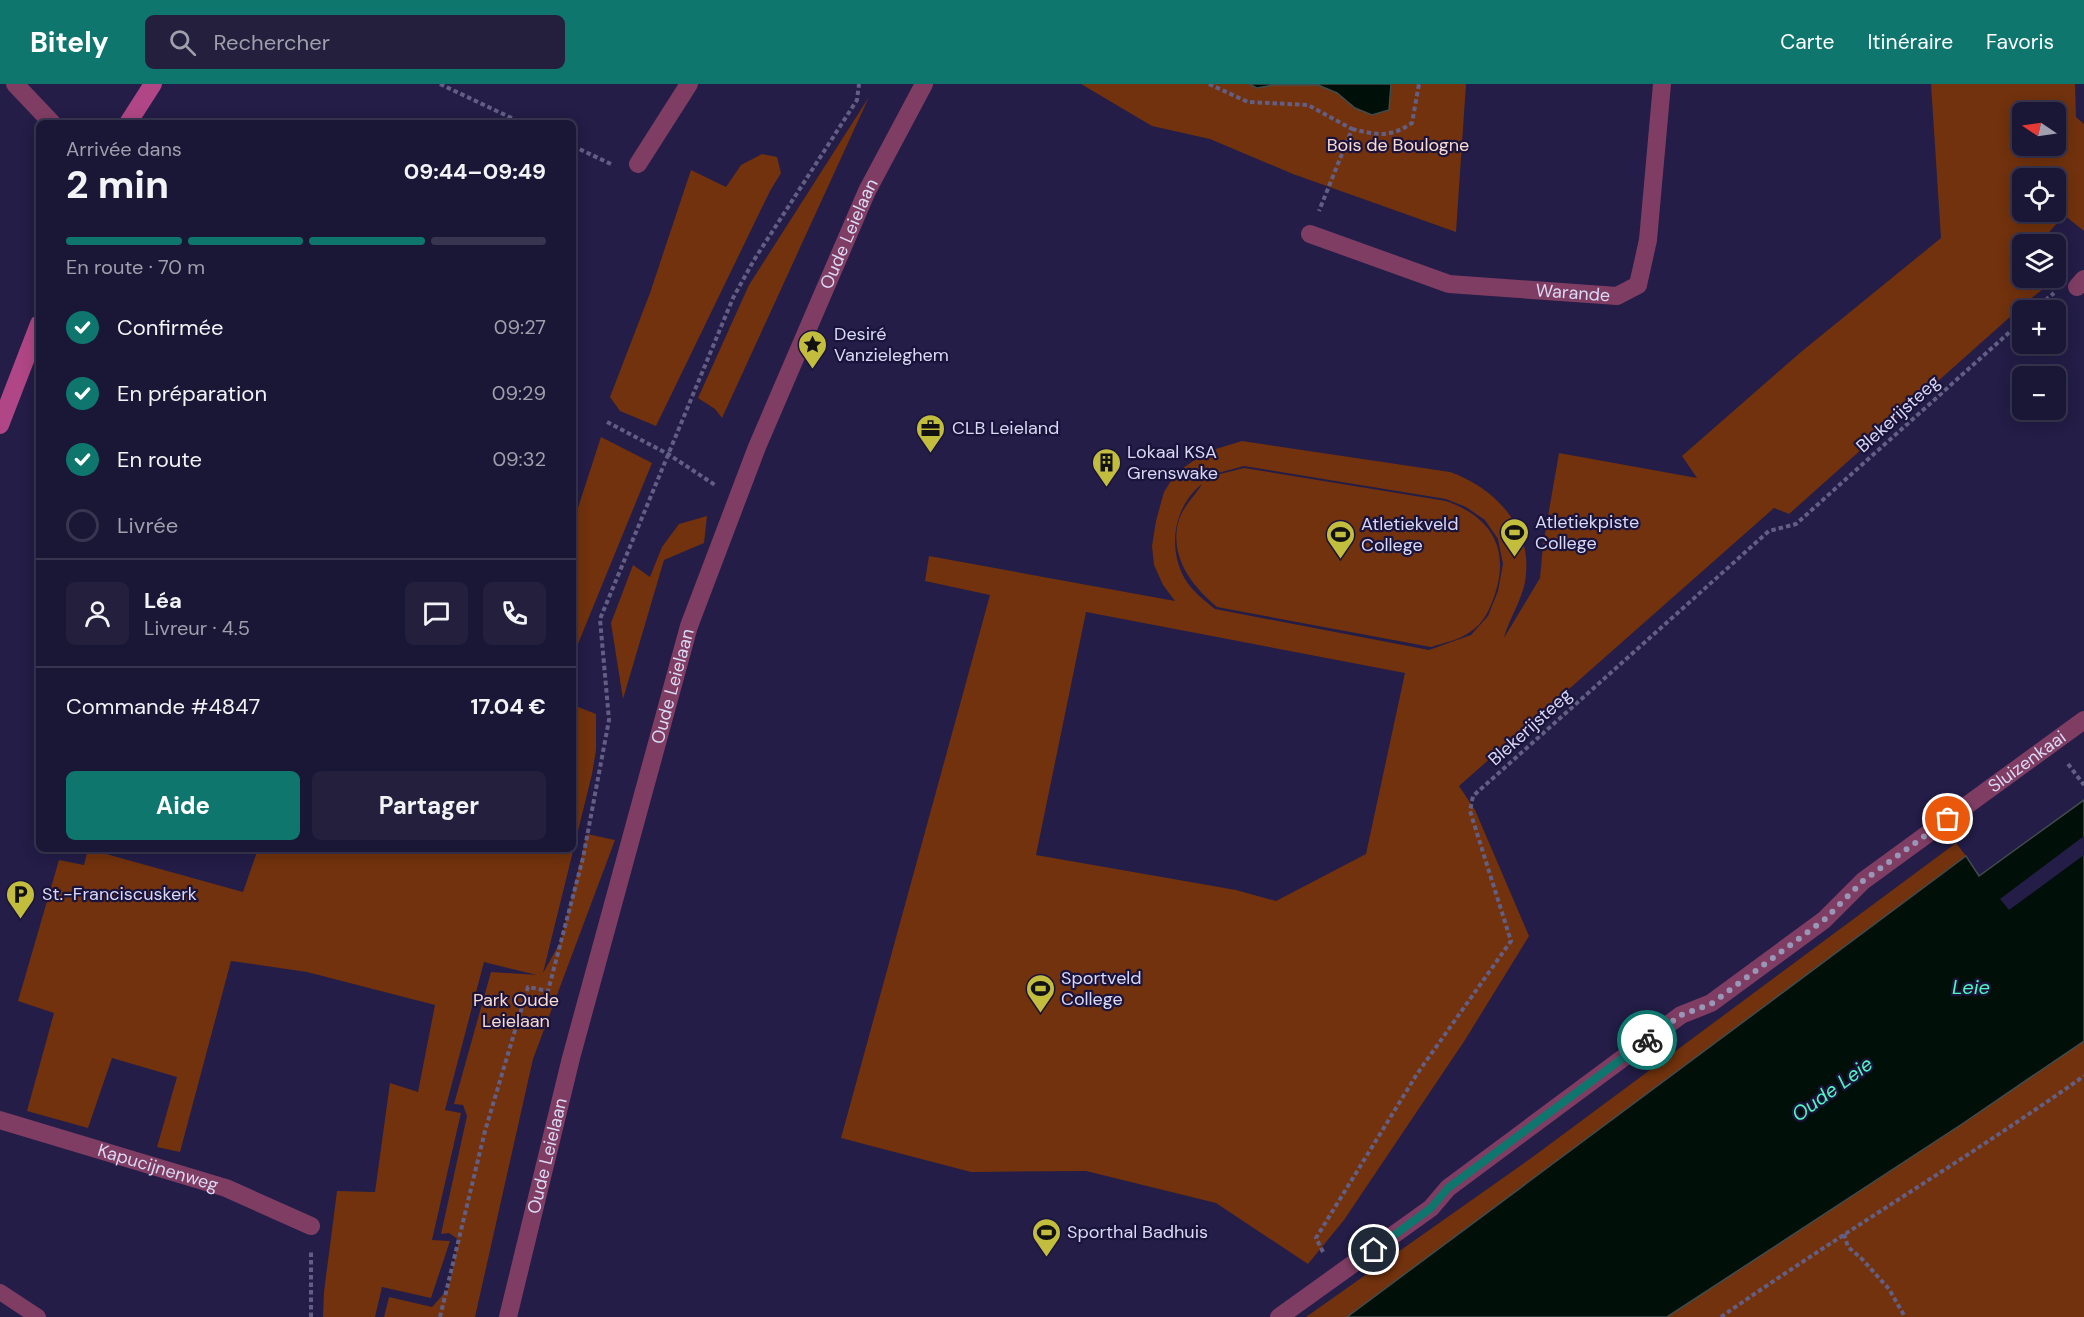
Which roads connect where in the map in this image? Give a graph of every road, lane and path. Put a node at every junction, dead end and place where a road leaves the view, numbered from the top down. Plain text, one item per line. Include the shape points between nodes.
1 (15, 84) edge
2 (153, 84) edge
3 (440, 84) edge
4 (689, 84) edge
5 (859, 84) edge
6 (924, 84) edge
7 (1209, 84) edge
8 (1419, 84) edge
9 (1662, 84) edge
10 (49, 120) edge
11 (130, 120) edge
12 (516, 120) edge
13 (1352, 129) junction
14 (576, 147) edge
15 (638, 164) joint
16 (1310, 234) joint
17 (2054, 292) dead end
18 (2045, 300) edge
19 (2012, 330) edge
20 (36, 332) edge
21 (607, 422) dead end
22 (0, 425) edge
23 (668, 454) junction
24 (737, 500) junction
25 (2084, 720) edge
26 (2084, 1076) edge
27 (0, 1120) edge
28 (311, 1226) joint
29 (1845, 1233) junction
30 (1336, 1277) junction
31 (0, 1293) edge
32 (38, 1317) edge
33 (311, 1317) edge
34 (440, 1317) edge
35 (508, 1317) edge
36 (1279, 1317) edge
37 (1721, 1317) edge
38 (1905, 1317) edge

1 - 10 street
2 - 11 street
3 - 12 path
4 - 15 street
5 - 23 path via 856,100 733,298
6 - 24 street, Oude Leielaan via 867,191
7 - 13 path via 1248,102 1308,105
8 - 13 path via 1412,123 1400,132 1384,135
9 - 16 street, Warande via 1648,240 1638,285 1617,296 1449,284
13 - 16 path
14 - 15 path via 629,172
17 - 18 path
19 - 30 path, Blekerijsteeg via 1796,524 1769,531 1473,796 1470,811 1511,941 1417,1074 1316,1238
20 - 22 street
21 - 23 path
23 - 24 path
23 - 34 path via 600,619 609,720 583,858 548,991 528,987 485,1131
24 - 35 street, Oude Leielaan via 689,626 571,1058
25 - 30 street, Sluizenkaai via 1863,881 1815,927 1711,1004 1681,1015 1448,1188 1431,1208
26 - 29 path
27 - 28 street, Kapucijnenweg via 226,1188
28 - 33 path
29 - 37 path
29 - 38 path via 1848,1246 1889,1288
30 - 36 street, Sluizenkaai
31 - 32 lane

